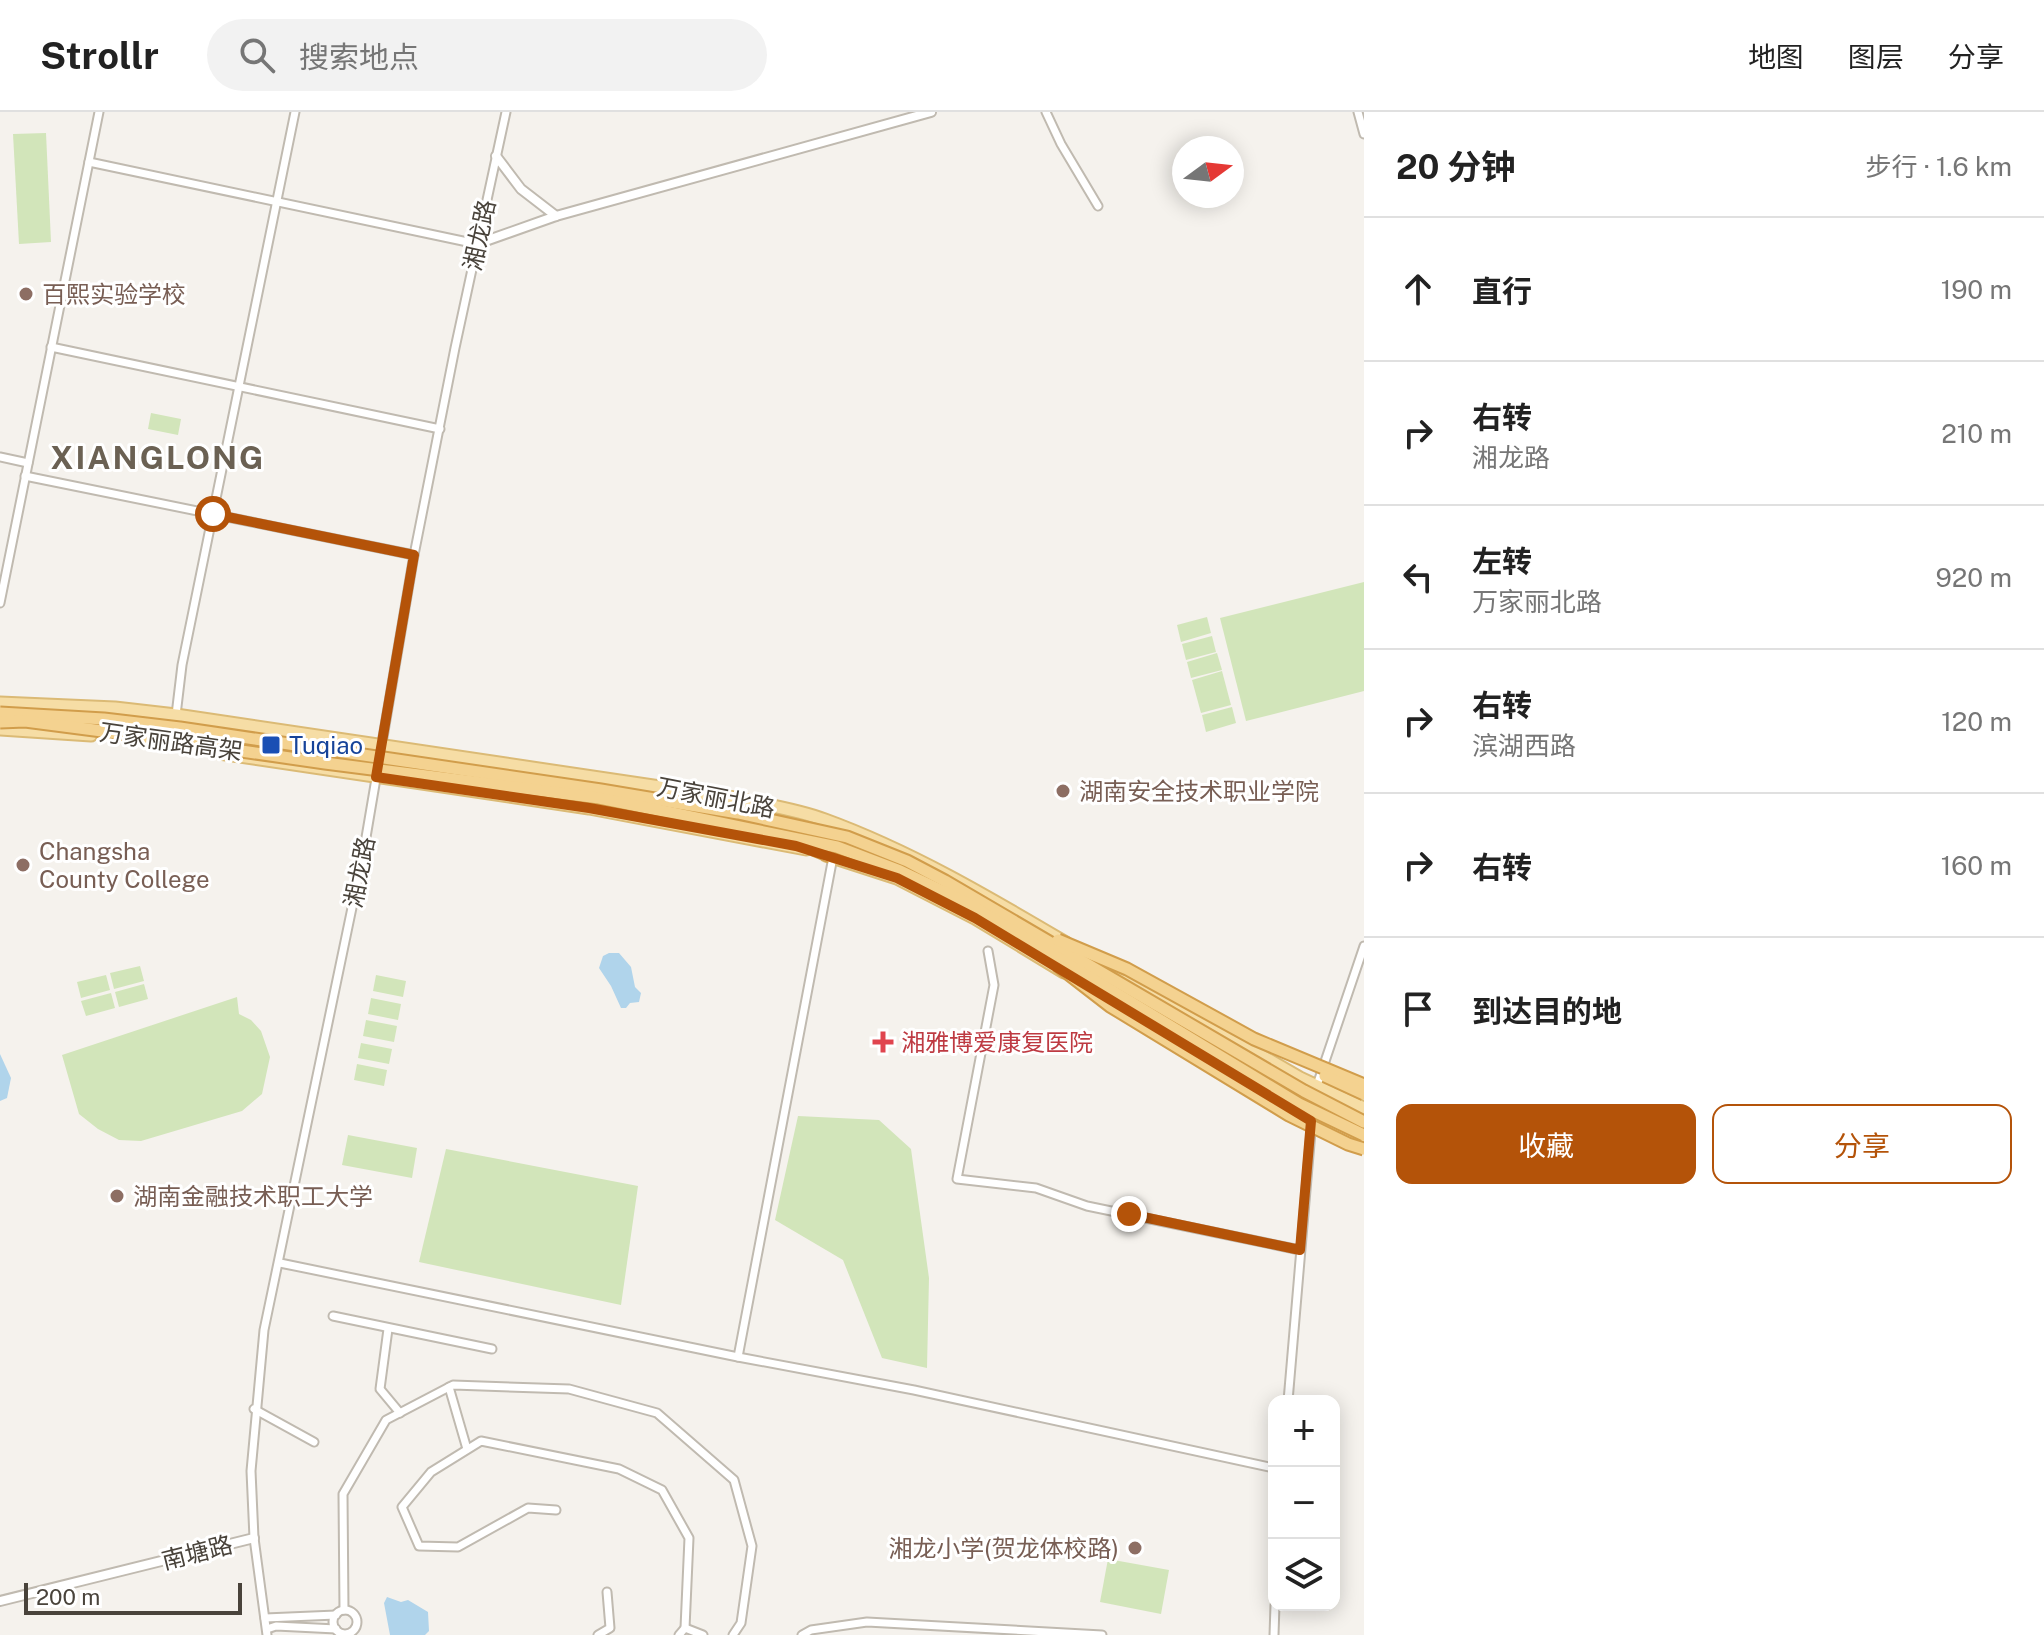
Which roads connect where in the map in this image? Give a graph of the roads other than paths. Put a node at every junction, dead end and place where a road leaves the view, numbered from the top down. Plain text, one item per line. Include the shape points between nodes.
1 (99, 112) edge
2 (295, 112) edge
3 (506, 112) edge
4 (931, 112) edge
5 (1046, 112) edge
6 (1358, 112) edge
7 (1364, 134) edge
8 (496, 156) junction
9 (89, 162) junction
10 (277, 201) junction
11 (1098, 206) dead end
12 (556, 216) junction
13 (477, 244) junction
14 (51, 347) junction
15 (239, 387) junction
16 (440, 429) junction
17 (0, 457) edge
18 (28, 463) junction
19 (25, 476) junction
20 (213, 514) junction
21 (414, 555) junction
22 (0, 603) edge
23 (0, 703) edge
24 (0, 713) edge
25 (176, 715) junction
26 (0, 722) edge
27 (0, 729) edge
28 (382, 745) junction
29 (376, 777) junction
30 (481, 784) junction
31 (833, 857) junction
32 (1018, 928) junction
33 (1364, 946) edge
34 (988, 951) dead end
35 (1254, 1039) junction
36 (1364, 1085) edge
37 (1317, 1086) junction
38 (1364, 1094) edge
39 (1364, 1108) edge
40 (1311, 1121) junction
41 (1364, 1122) edge
42 (1364, 1135) edge
43 (1364, 1146) edge
44 (1300, 1250) junction
45 (280, 1263) junction
46 (333, 1316) dead end
47 (388, 1329) junction
48 (492, 1349) dead end
49 (738, 1357) junction
50 (449, 1387) junction
51 (1288, 1395) edge
52 (254, 1409) junction
53 (400, 1413) junction
54 (314, 1442) dead end
55 (467, 1449) junction
56 (1269, 1467) edge
57 (556, 1510) dead end
58 (254, 1538) junction
59 (607, 1592) dead end
60 (0, 1601) edge
61 (1275, 1611) edge
62 (340, 1613) junction
63 (265, 1618) junction
64 (336, 1629) junction
65 (267, 1632) edge
66 (682, 1632) edge
67 (355, 1633) edge
68 (598, 1635) edge
69 (703, 1635) edge
70 (733, 1635) edge
71 (802, 1635) edge
72 (1102, 1635) edge
73 (1274, 1635) edge

1 - 9 street
2 - 10 street
3 - 8 street, 湘龙路
4 - 12 street
5 - 11 street
6 - 7 street
8 - 12 street via 521,189
8 - 13 street, 湘龙路
9 - 10 street
9 - 14 street
10 - 13 street
10 - 15 street
12 - 13 street
13 - 16 street, 湘龙路
14 - 15 street
14 - 18 street
15 - 16 street
15 - 20 street
16 - 21 street, 湘龙路
17 - 18 street
18 - 19 street
19 - 20 street
19 - 22 street
20 - 21 street
20 - 25 street
21 - 28 street, 湘龙路
23 - 25 main road, 万家丽北路
24 - 32 highway, 万家丽路高架, bridge via 180,728 644,796 811,827 907,861
25 - 28 main road, 万家丽北路
26 - 30 highway, 万家丽路高架, bridge via 25,721
27 - 29 main road, 万家丽北路 via 102,736
28 - 29 street, 湘龙路
28 - 37 main road, 万家丽北路 via 734,798 821,818 956,879
29 - 31 main road, 万家丽北路 via 589,808
29 - 45 street, 湘龙路
30 - 31 highway, bridge via 796,842
30 - 32 highway, 万家丽路高架, bridge via 599,798 837,847
31 - 40 main road, 万家丽北路 via 897,878 975,918
31 - 49 street
32 - 35 highway, bridge via 1127,969
32 - 41 highway, 万家丽路高架, bridge
32 - 42 highway, 万家丽路高架, bridge via 1299,1104
32 - 43 highway, bridge via 1110,1006 1289,1115
33 - 37 street
34 - 44 street via 994,985 957,1179 1036,1188 1087,1206
35 - 36 highway, bridge
35 - 38 highway, bridge
37 - 39 main road, 万家丽北路
37 - 40 street
40 - 43 main road, 万家丽北路
40 - 44 street
44 - 51 street
45 - 49 street
45 - 52 street, 湘龙路 via 264,1330
46 - 47 street
47 - 48 street
47 - 53 street via 380,1389
49 - 56 street
50 - 53 street
50 - 55 street
50 - 70 street via 569,1389 657,1413 734,1480 752,1546 741,1623
52 - 54 street
52 - 58 street, 湘龙路
53 - 62 street via 386,1420 343,1494
55 - 57 street via 431,1472 402,1507 419,1546 458,1547 528,1508
55 - 66 street via 481,1441 619,1469 662,1490 689,1538
58 - 60 street, 南塘路
58 - 63 street, 湘龙路
59 - 68 street via 610,1628
61 - 73 street
62 - 63 street
62 - 64 street
62 - 67 street via 356,1617
63 - 65 street, 湘龙路
64 - 65 street via 276,1626
64 - 67 street
66 - 69 street
71 - 72 street via 867,1622

